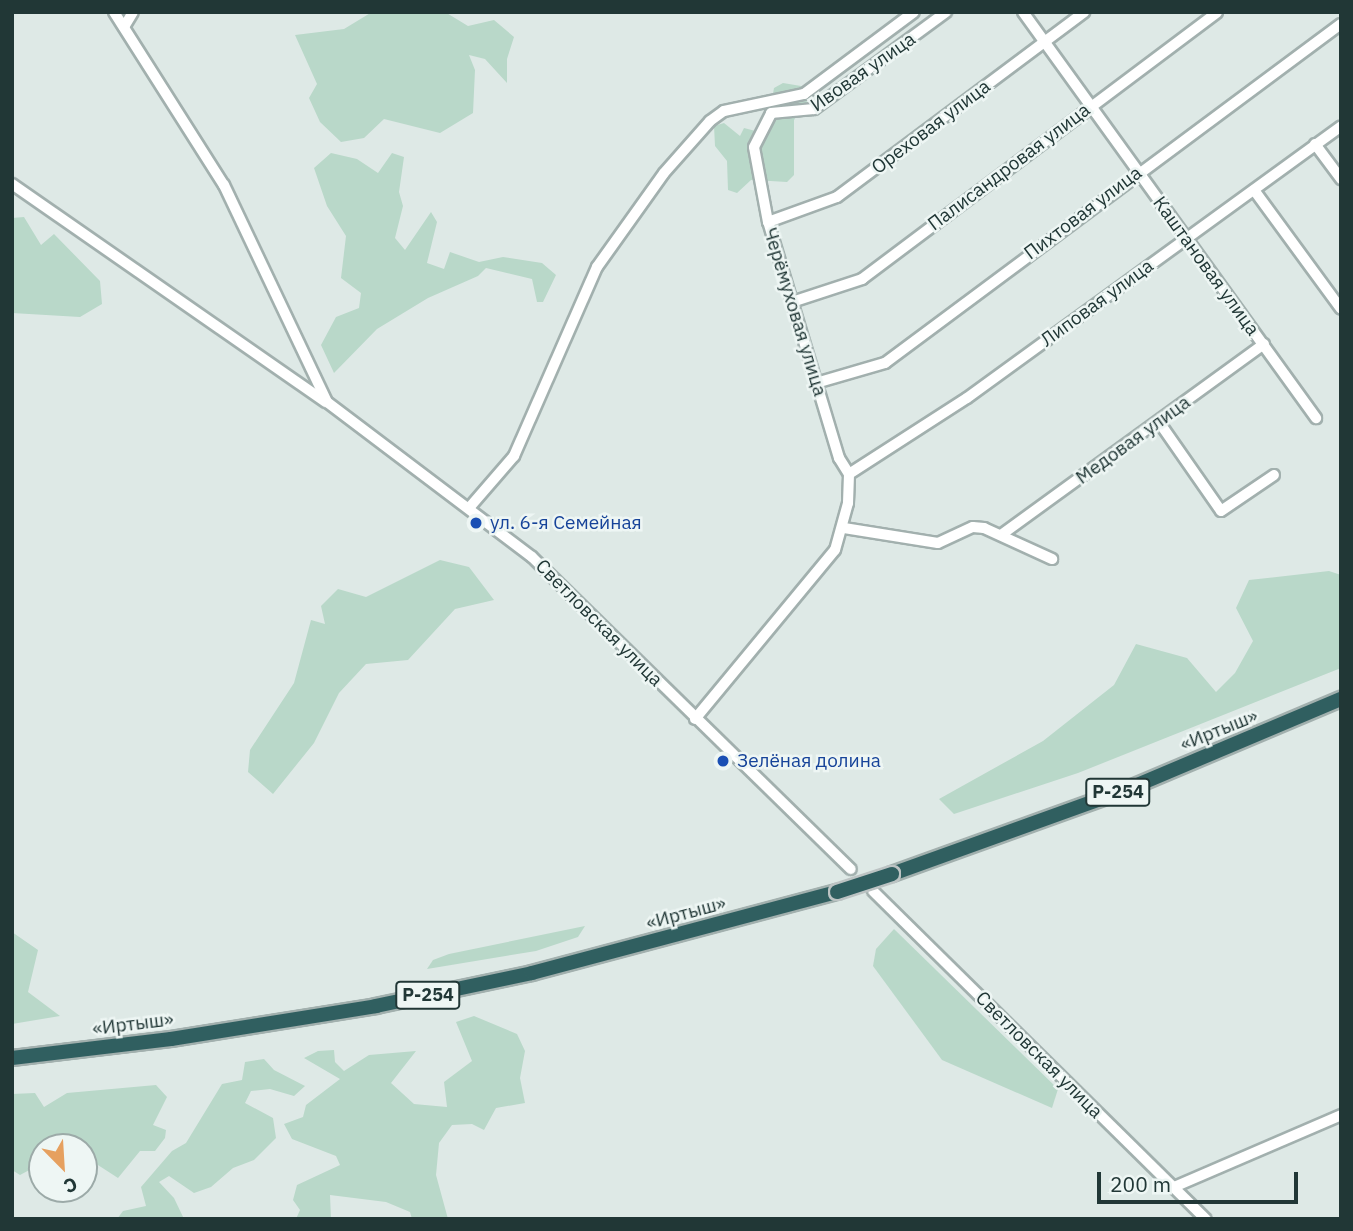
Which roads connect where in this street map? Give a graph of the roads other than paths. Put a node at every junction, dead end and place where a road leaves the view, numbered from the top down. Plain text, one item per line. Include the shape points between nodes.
1 (114, 12) edge
2 (133, 12) edge
3 (914, 12) edge
4 (946, 12) edge
5 (1023, 12) edge
6 (1084, 12) edge
7 (1217, 12) edge
8 (1341, 24) edge
9 (124, 27) junction
10 (1044, 41) junction
11 (1090, 105) junction
12 (1341, 126) edge
13 (1315, 145) junction
14 (754, 146) joint
15 (1137, 171) junction
16 (1341, 179) edge
17 (12, 184) edge
18 (1254, 190) junction
19 (768, 222) junction
20 (1186, 238) junction
21 (792, 302) junction
22 (1341, 309) edge
23 (1264, 344) junction
24 (816, 383) junction
25 (327, 402) junction
26 (1316, 418) dead end
27 (1159, 422) junction
28 (849, 474) junction
29 (1275, 475) dead end
30 (469, 508) junction
31 (844, 528) junction
32 (1001, 535) junction
33 (1052, 559) dead end
34 (1341, 699) edge
35 (695, 719) junction
36 (851, 869) dead end
37 (873, 891) dead end
38 (12, 1058) edge
39 (1341, 1115) edge
40 (1174, 1187) junction
41 (1206, 1219) edge

1 - 9 street
2 - 9 street
3 - 30 street, Ивовая улица via 810,90 718,114 664,173 597,267 514,456
4 - 14 street, Ивовая улица via 814,108 771,113
5 - 10 street, Каштановая улица
6 - 10 street, Ореховая улица
7 - 11 street, Палисандровая улица
8 - 15 street, Пихтовая улица
9 - 25 street via 224,185
10 - 11 street, Каштановая улица
10 - 19 street, Ореховая улица via 837,197
11 - 15 street, Каштановая улица
11 - 21 street, Палисандровая улица via 862,279
12 - 13 street, Липовая улица
13 - 16 street
13 - 18 street, Липовая улица
14 - 19 street, Черёмуховая улица
15 - 20 street, Каштановая улица
15 - 24 street, Пихтовая улица via 885,363
17 - 25 street, Светловская улица
18 - 20 street, Липовая улица
18 - 22 street
19 - 21 street, Черёмуховая улица
20 - 23 street, Каштановая улица
20 - 28 street, Липовая улица via 967,398
21 - 24 street, Черёмуховая улица
23 - 26 street, Каштановая улица
23 - 27 street, Медовая улица
24 - 28 street, Черёмуховая улица via 839,458
25 - 30 street, Светловская улица
27 - 29 street via 1221,511
27 - 32 street, Медовая улица
28 - 31 street
30 - 35 street, Светловская улица via 532,557
31 - 32 street via 938,542 972,527
31 - 35 street via 835,550
32 - 33 street
34 - 38 highway, «Иртыш» / Р-254, bridge via 1123,791 837,892 532,973 376,1006 171,1039
35 - 36 street, Светловская улица
37 - 40 street, Светловская улица
39 - 40 street
40 - 41 street, Светловская улица

